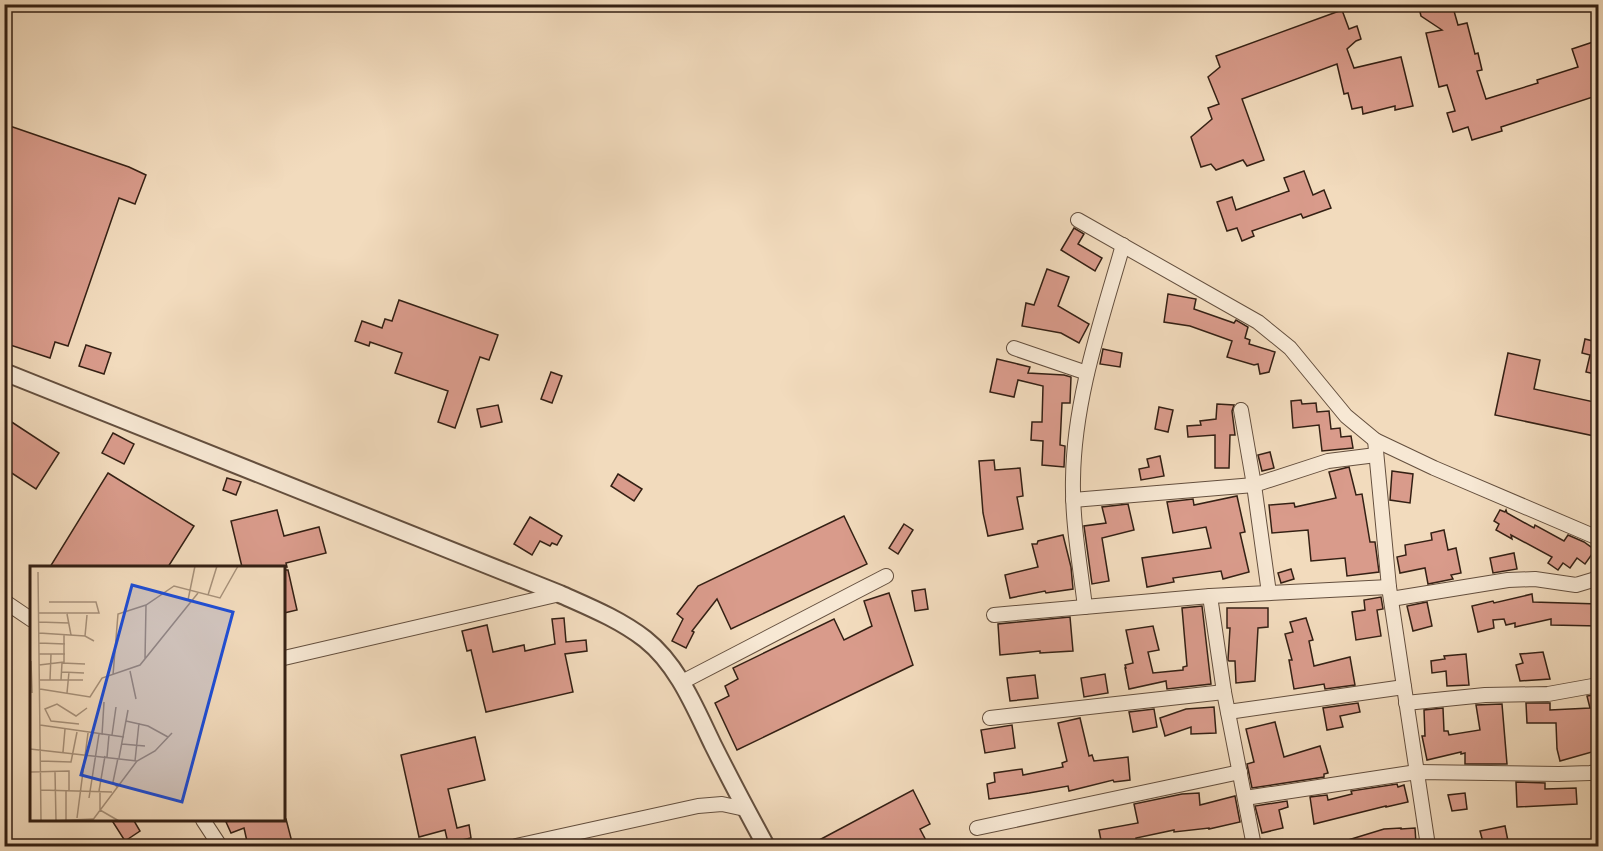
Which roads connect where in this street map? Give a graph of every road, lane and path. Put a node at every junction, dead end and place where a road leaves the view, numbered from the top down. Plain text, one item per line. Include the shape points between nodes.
1 (1078, 220) dead end
2 (1123, 245) junction
3 (1014, 348) dead end
4 (1087, 373) junction
5 (6, 374) edge
6 (1241, 410) dead end
7 (1375, 440) junction
8 (1376, 455) junction
9 (1254, 485) junction
10 (1073, 500) junction
11 (1599, 538) edge
12 (1599, 575) edge
13 (886, 576) dead end
14 (1269, 593) junction
15 (1390, 593) junction
16 (560, 594) junction
17 (1210, 596) junction
18 (4, 601) edge
19 (1085, 607) junction
20 (994, 615) dead end
21 (30, 619) edge
22 (285, 658) edge
23 (682, 682) junction
24 (1599, 685) edge
25 (1404, 687) junction
26 (1224, 692) junction
27 (1407, 703) junction
28 (1228, 712) junction
29 (990, 718) dead end
30 (1240, 772) junction
31 (1417, 772) junction
32 (1599, 772) edge
33 (1245, 798) junction
34 (745, 809) junction
35 (204, 821) edge
36 (977, 828) dead end
37 (220, 846) edge
38 (516, 846) edge
39 (766, 846) edge
40 (1254, 846) edge
41 (1428, 846) edge

1 - 2 street
2 - 4 street
2 - 7 street via 1258,322 1290,348 1346,416
3 - 4 street
4 - 10 street via 1077,429
5 - 16 street
6 - 9 street
7 - 8 street
7 - 11 street
8 - 9 street via 1328,461
8 - 15 street
9 - 10 street
9 - 14 street
10 - 19 street
12 - 15 street via 1576,585 1508,580
13 - 23 street
14 - 15 street
14 - 17 street
15 - 25 street
16 - 22 street
16 - 23 street via 645,639
17 - 19 street
17 - 26 street
18 - 21 street
19 - 20 street
23 - 34 street
24 - 27 street via 1548,694 1485,695
25 - 27 street
25 - 28 street
26 - 28 street
26 - 29 street
27 - 31 street
28 - 30 street
30 - 33 street
30 - 36 street
31 - 32 street
31 - 33 street
31 - 41 street
33 - 40 street
34 - 38 street via 722,804 698,806
34 - 39 street
35 - 37 street

